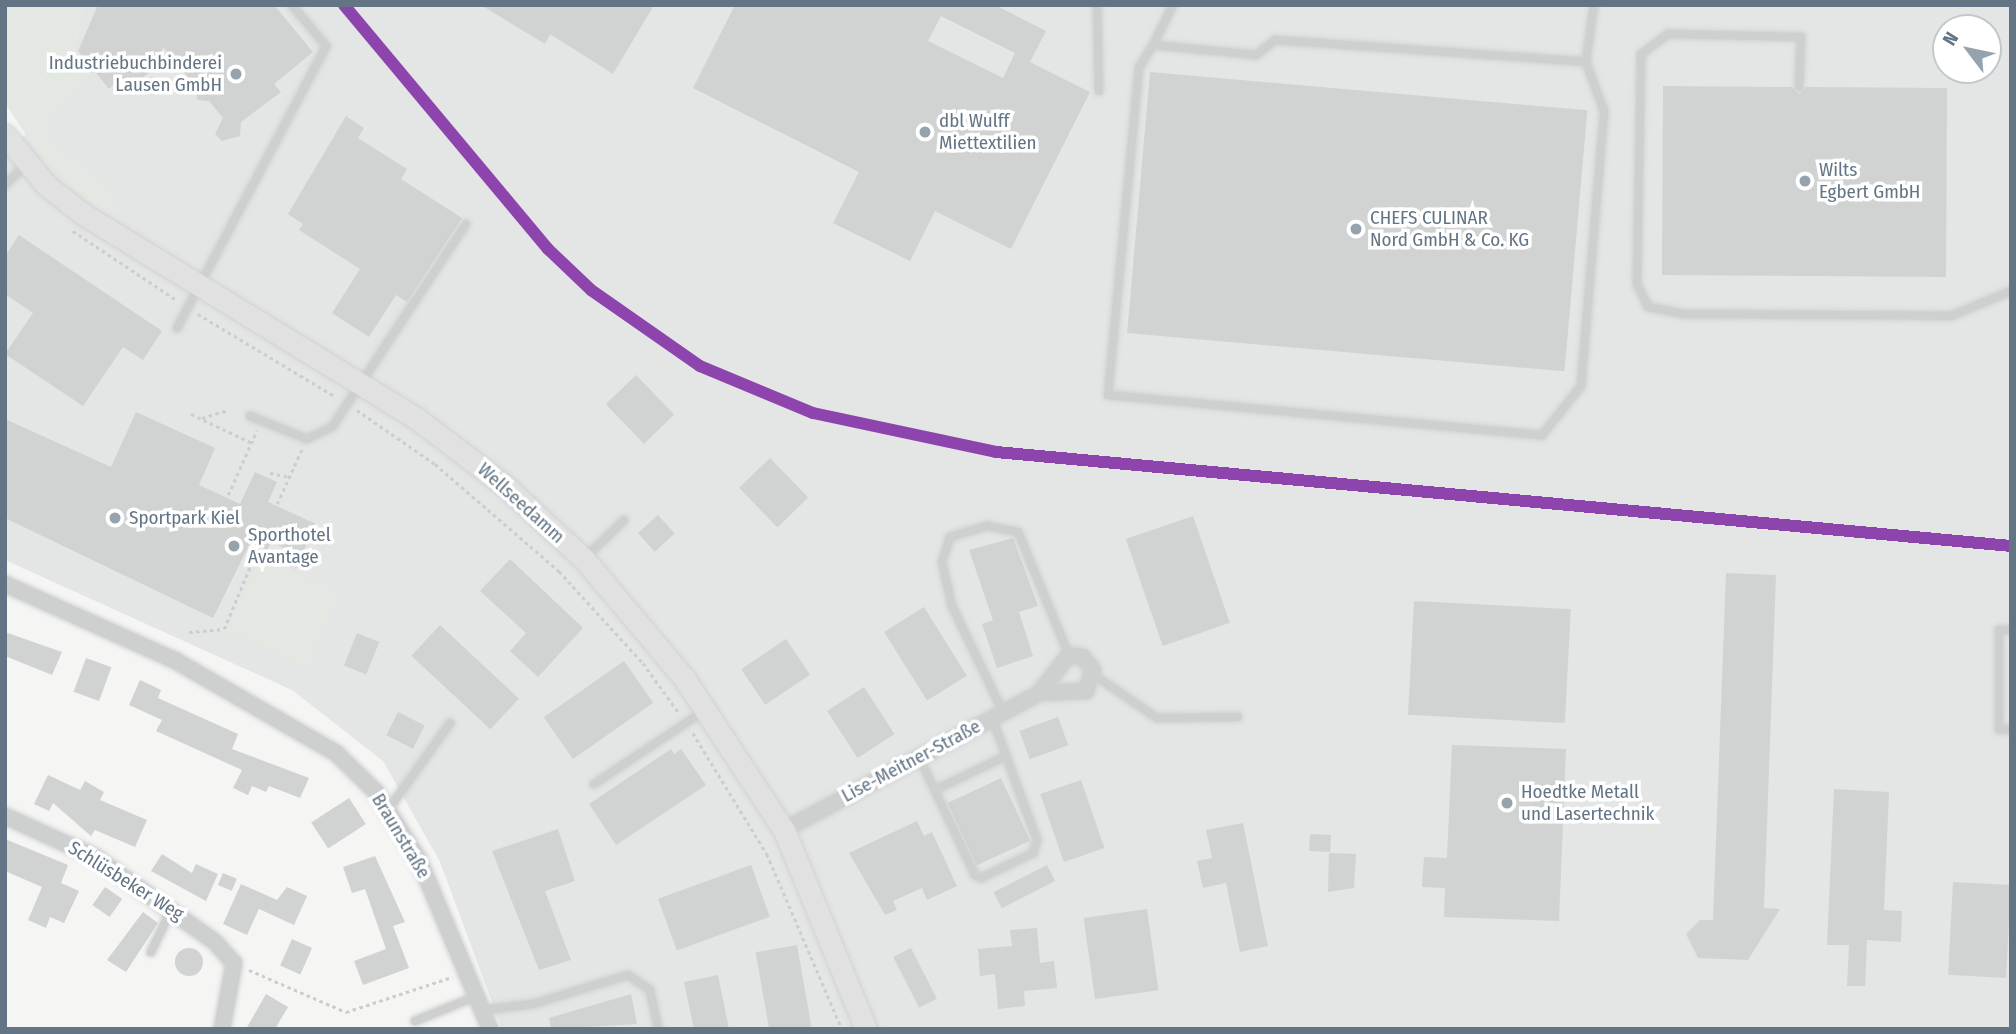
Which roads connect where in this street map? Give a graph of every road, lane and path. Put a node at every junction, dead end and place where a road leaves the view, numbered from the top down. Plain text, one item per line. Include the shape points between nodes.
1 (292, 5) edge
2 (1097, 5) edge
3 (1173, 5) edge
4 (1594, 5) edge
5 (1153, 45) junction
6 (1586, 62) junction
7 (1798, 87) dead end
8 (1099, 91) dead end
9 (5, 135) edge
10 (27, 164) junction
11 (5, 185) edge
12 (466, 224) dead end
13 (69, 227) dead end
14 (199, 285) junction
15 (2011, 291) edge
16 (187, 307) junction
17 (177, 328) dead end
18 (365, 384) junction
19 (351, 406) junction
20 (229, 410) dead end
21 (191, 414) dead end
22 (250, 416) dead end
23 (202, 418) junction
24 (261, 421) junction
25 (307, 439) junction
26 (252, 443) junction
27 (270, 473) dead end
28 (290, 477) junction
29 (228, 495) dead end
30 (277, 504) dead end
31 (624, 520) dead end
32 (583, 559) junction
33 (296, 567) dead end
34 (5, 583) edge
35 (2011, 630) edge
36 (189, 632) dead end
37 (1069, 655) junction
38 (1094, 675) junction
39 (1039, 693) junction
40 (707, 709) junction
41 (998, 715) junction
42 (1238, 717) dead end
43 (450, 723) dead end
44 (687, 725) junction
45 (2011, 730) edge
46 (1006, 756) junction
47 (919, 757) junction
48 (594, 784) dead end
49 (935, 790) junction
50 (388, 810) junction
51 (5, 816) edge
52 (784, 830) junction
53 (172, 908) junction
54 (151, 952) dead end
55 (234, 964) junction
56 (468, 970) junction
57 (480, 1003) junction
58 (415, 1021) dead end
59 (222, 1029) edge
60 (490, 1029) edge
61 (658, 1029) edge
62 (842, 1029) edge
63 (866, 1029) edge

1 - 14 lane via 326,46
2 - 8 lane
3 - 5 lane
4 - 6 lane
5 - 6 lane via 1256,55 1275,40
5 - 6 lane via 1139,66 1108,395 1542,435 1581,386 1604,111
7 - 15 lane via 1801,37 1668,34 1641,54 1637,284 1648,307 1683,314 1951,316
9 - 10 main road, Wellseedamm
10 - 11 lane
10 - 14 main road, Wellseedamm via 83,214
12 - 18 lane
13 - 16 path
14 - 16 lane
14 - 18 main road, Wellseedamm
16 - 17 lane
16 - 19 path
18 - 19 lane
18 - 32 main road, Wellseedamm via 472,460
19 - 25 lane via 321,436
19 - 44 path via 435,464 559,571 643,663
20 - 23 path
21 - 23 path
22 - 24 lane
23 - 26 path
24 - 25 lane
24 - 26 path
25 - 28 path
26 - 29 path
27 - 28 path
28 - 30 path
31 - 32 lane
32 - 40 main road, Wellseedamm
33 - 36 path via 257,550 224,629
34 - 50 street, Braunstraße via 245,696 336,753
35 - 45 lane via 1999,630 1999,729
37 - 38 street via 1083,657
37 - 39 street, Lise-Meitner-Straße
37 - 41 lane via 1018,532 987,526 950,537 942,562 952,606
38 - 39 street via 1076,695
38 - 42 lane via 1157,718
39 - 41 street, Lise-Meitner-Straße
40 - 44 lane
40 - 52 main road, Wellseedamm
41 - 46 lane
41 - 47 street, Lise-Meitner-Straße
43 - 50 lane
44 - 48 lane
44 - 62 path via 767,854
46 - 49 lane
46 - 49 lane via 1037,840 1033,853 975,875
47 - 49 lane
47 - 52 street, Lise-Meitner-Straße
50 - 56 street, Braunstraße via 419,860
51 - 53 street, Schlüsbeker Weg via 95,857
52 - 63 main road, Wellseedamm
53 - 54 lane
53 - 55 street, Schlüsbeker Weg
55 - 56 path via 346,1012
55 - 59 street
56 - 57 street, Braunstraße
57 - 58 lane
57 - 60 street, Braunstraße
57 - 61 lane via 533,1004 628,975 650,990

